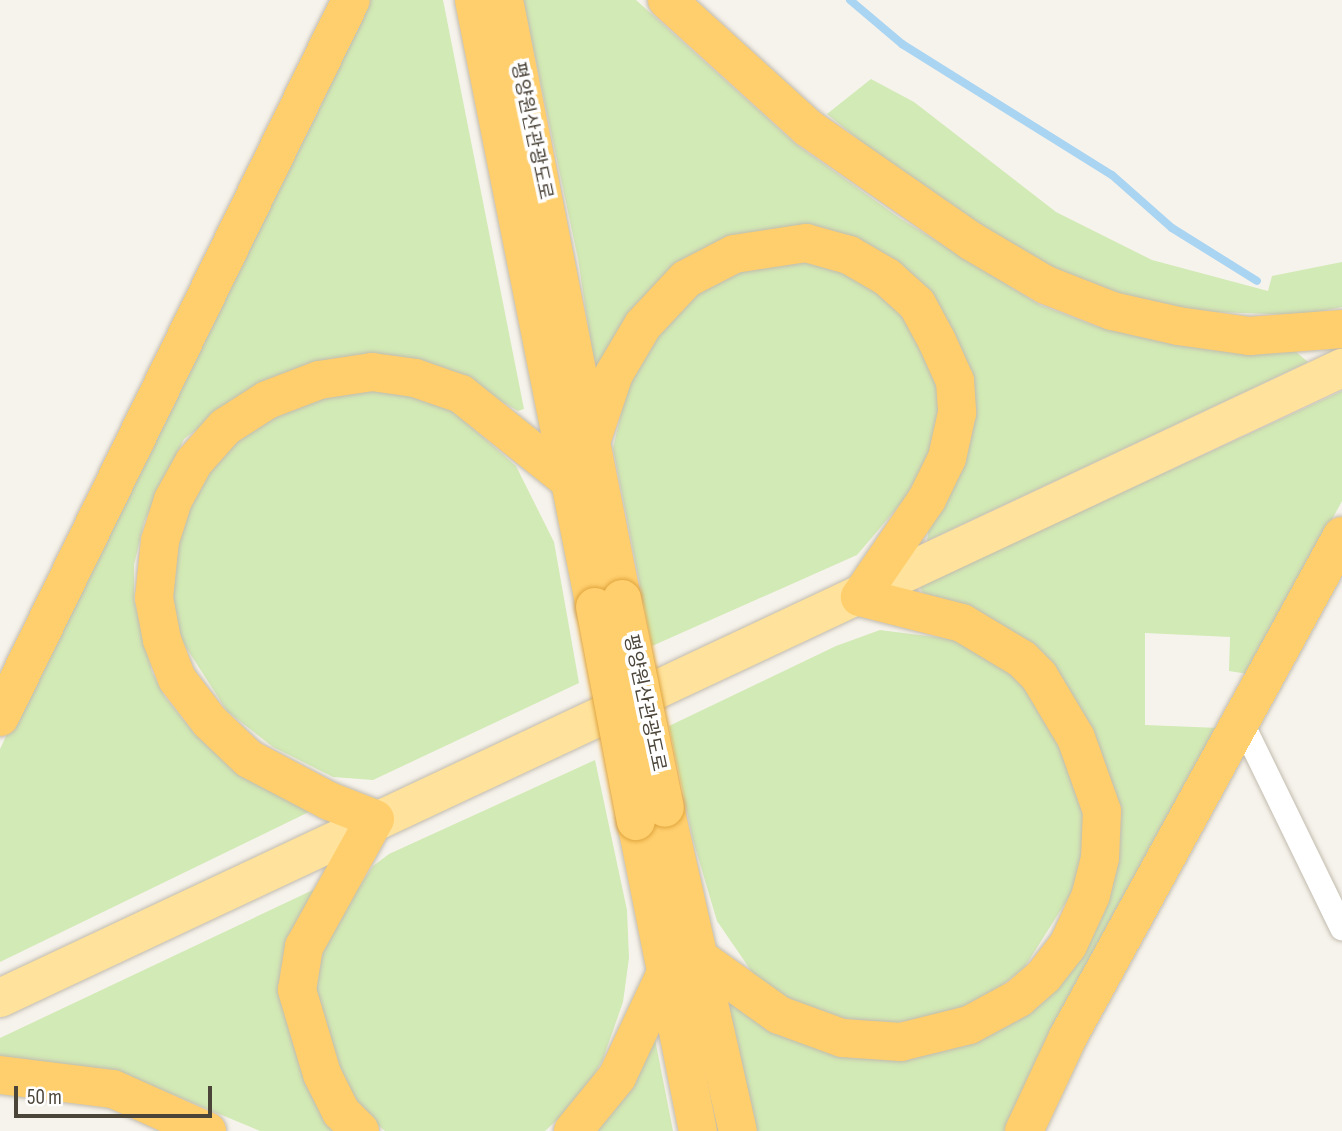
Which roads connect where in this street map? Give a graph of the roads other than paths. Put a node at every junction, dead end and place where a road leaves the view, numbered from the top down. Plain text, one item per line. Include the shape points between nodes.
1 (351, 0) edge
2 (474, 0) edge
3 (504, 0) edge
4 (667, 0) edge
5 (542, 264) junction
6 (1342, 329) edge
7 (1342, 368) edge
8 (592, 439) junction
9 (570, 481) junction
10 (1342, 536) edge
11 (860, 597) junction
12 (608, 603) junction
13 (0, 717) edge
14 (1240, 719) junction
15 (375, 819) junction
16 (1342, 928) edge
17 (683, 965) junction
18 (0, 998) edge
19 (0, 1075) edge
20 (208, 1131) edge
21 (360, 1131) edge
22 (573, 1131) edge
23 (698, 1131) edge
24 (738, 1131) edge
25 (1024, 1131) edge

1 - 13 highway via 329,53 298,107
2 - 5 highway
3 - 5 highway, 평양원산관광도로
4 - 6 highway via 807,128 971,241 1046,285 1112,311 1249,337
5 - 8 highway
5 - 9 highway
7 - 11 main road
8 - 11 highway via 614,374 643,325 686,279 734,254 806,243 849,255 887,277 917,304 937,341 955,381 957,412 947,458 927,499
8 - 12 highway
9 - 12 highway
9 - 15 highway via 461,394 415,378 372,372 319,380 267,400 225,427 194,462 173,500 160,541 154,598 162,640 177,678 210,722 249,759 329,801
10 - 14 highway
11 - 15 main road
11 - 17 highway via 962,623 991,637 1039,676 1076,738 1102,811 1100,858 1068,945 1019,998 969,1025 901,1042 842,1038 808,1028
12 - 17 highway, 평양원산관광도로, bridge
14 - 16 street
14 - 25 highway via 1068,1037
15 - 18 main road
15 - 21 highway via 304,947 296,990 322,1074 341,1112
17 - 22 highway via 617,1077
17 - 23 highway
17 - 24 highway
19 - 20 highway via 113,1089

